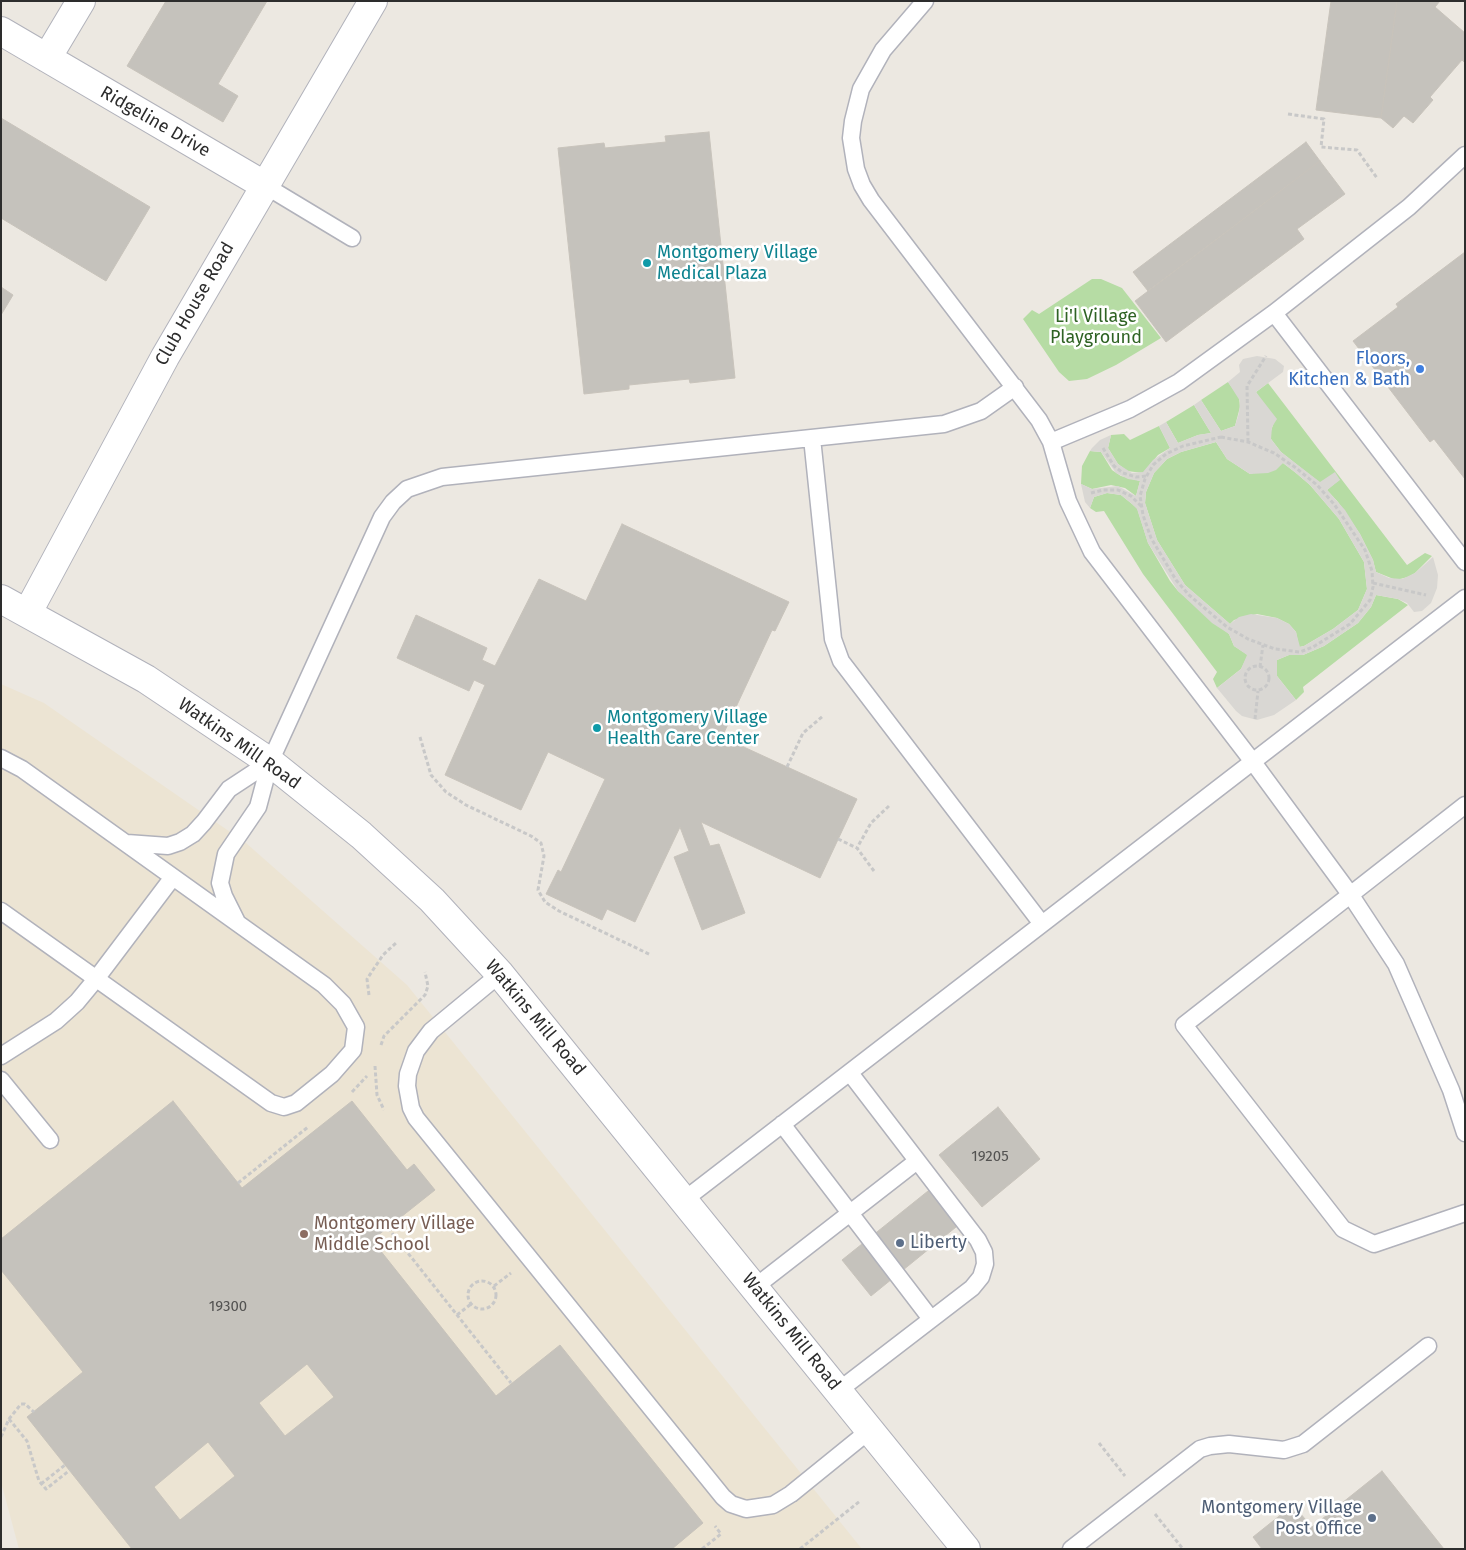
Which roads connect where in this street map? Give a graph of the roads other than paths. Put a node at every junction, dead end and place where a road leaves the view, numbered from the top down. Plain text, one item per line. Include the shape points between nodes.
1 (81, 1) edge
2 (373, 1) edge
3 (925, 1) edge
4 (1, 31) edge
5 (47, 58) junction
6 (1465, 155) edge
7 (264, 185) junction
8 (352, 238) dead end
9 (1274, 313) junction
10 (1015, 387) junction
11 (812, 438) junction
12 (1051, 442) junction
13 (1465, 562) edge
14 (1465, 598) edge
15 (1, 599) edge
16 (28, 612) junction
17 (1, 758) edge
18 (270, 762) junction
19 (1253, 762) junction
20 (1465, 805) edge
21 (126, 843) junction
22 (173, 876) junction
23 (1350, 894) junction
24 (1, 911) edge
25 (237, 922) junction
26 (1042, 924) junction
27 (500, 974) junction
28 (96, 979) junction
29 (1, 1056) edge
30 (850, 1073) junction
31 (1, 1080) edge
32 (782, 1124) junction
33 (1465, 1133) edge
34 (50, 1140) dead end
35 (918, 1161) junction
36 (684, 1200) junction
37 (850, 1213) junction
38 (1465, 1213) edge
39 (755, 1287) junction
40 (932, 1319) junction
41 (1428, 1346) dead end
42 (838, 1391) junction
43 (870, 1430) junction
44 (966, 1549) edge
45 (1071, 1549) edge

1 - 5 street
2 - 7 street, Club House Road
3 - 10 lane via 883,50 861,89 852,121 852,153 871,200
4 - 5 street, Ridgeline Drive
5 - 7 street, Ridgeline Drive
6 - 9 lane via 1409,207
7 - 8 lane
7 - 16 street, Club House Road via 165,357
9 - 12 lane via 1155,397
9 - 13 lane
10 - 11 lane via 981,411 950,422
10 - 12 lane
11 - 18 lane via 442,477 407,489 382,517
11 - 26 lane via 832,630 840,661
12 - 19 lane via 1068,501 1092,552
14 - 19 lane
15 - 16 street, Watkins Mill Road
16 - 18 street, Watkins Mill Road via 146,679
17 - 21 lane via 22,769
18 - 21 lane via 229,789 193,834 180,842 168,846
18 - 25 lane via 258,807 226,854 222,868 220,883
18 - 27 street, Watkins Mill Road via 361,835 432,900
19 - 23 lane
19 - 26 lane
20 - 23 lane
21 - 22 lane
22 - 25 lane
22 - 28 lane
23 - 33 lane via 1396,964 1451,1090
23 - 38 lane via 1184,1025 1343,1229 1374,1244
24 - 28 lane
25 - 28 lane via 335,994 356,1027 355,1043 349,1056 290,1106 284,1107 265,1099
26 - 30 lane
27 - 36 street, Watkins Mill Road
27 - 43 lane via 423,1040 408,1074 411,1108 723,1497 731,1504 746,1509 773,1505
28 - 29 lane via 56,1021
30 - 32 lane
30 - 35 lane
31 - 34 lane
32 - 36 lane
32 - 37 lane
35 - 37 lane
35 - 40 lane via 978,1240 985,1258 984,1270 977,1283
36 - 39 street, Watkins Mill Road
37 - 39 lane
37 - 40 lane
39 - 42 street, Watkins Mill Road
40 - 42 lane
41 - 45 lane via 1303,1444 1284,1450 1229,1444 1200,1449
42 - 43 street, Watkins Mill Road
43 - 44 street, Watkins Mill Road

